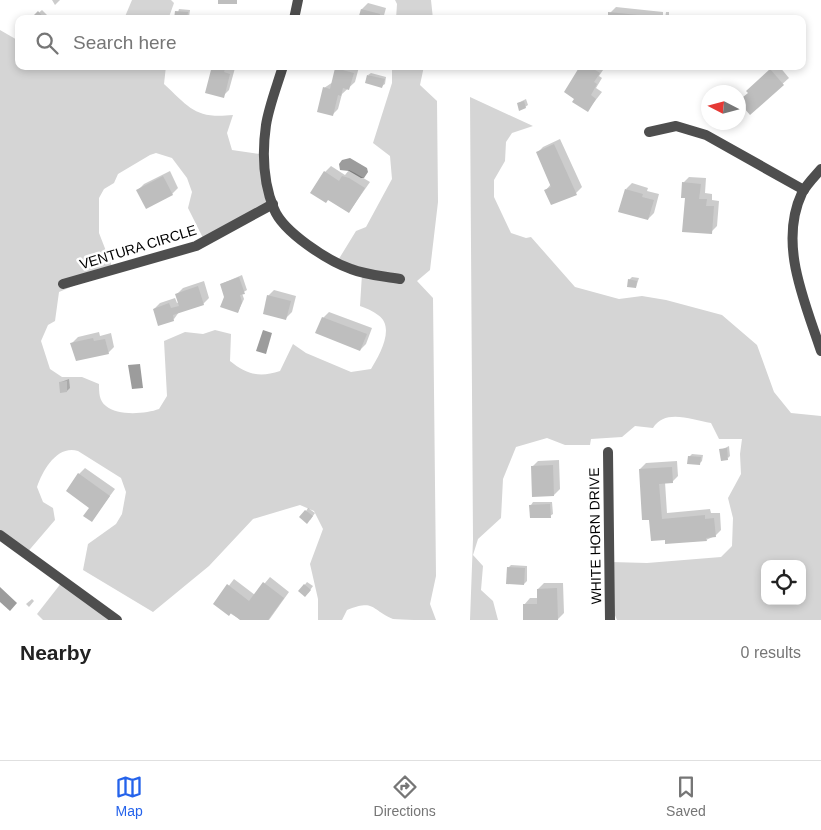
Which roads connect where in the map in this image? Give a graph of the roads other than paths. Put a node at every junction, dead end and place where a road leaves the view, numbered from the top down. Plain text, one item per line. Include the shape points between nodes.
1 (298, 0) edge
2 (295, 15) edge
3 (282, 70) edge
4 (650, 132) dead end
5 (821, 169) edge
6 (804, 190) junction
7 (273, 204) junction
8 (400, 279) dead end
9 (63, 284) dead end
10 (821, 351) edge
11 (608, 452) dead end
12 (0, 535) edge
13 (117, 620) edge
14 (610, 620) edge

1 - 2 street
3 - 7 street via 267,124 264,154 267,187
4 - 6 street via 676,126 706,135
5 - 6 street
6 - 10 street via 793,222 792,247
7 - 8 street via 274,210 298,238 328,259 352,270
7 - 9 street, VENTURA CIRCLE via 196,246
11 - 14 street, WHITE HORN DRIVE
12 - 13 street

